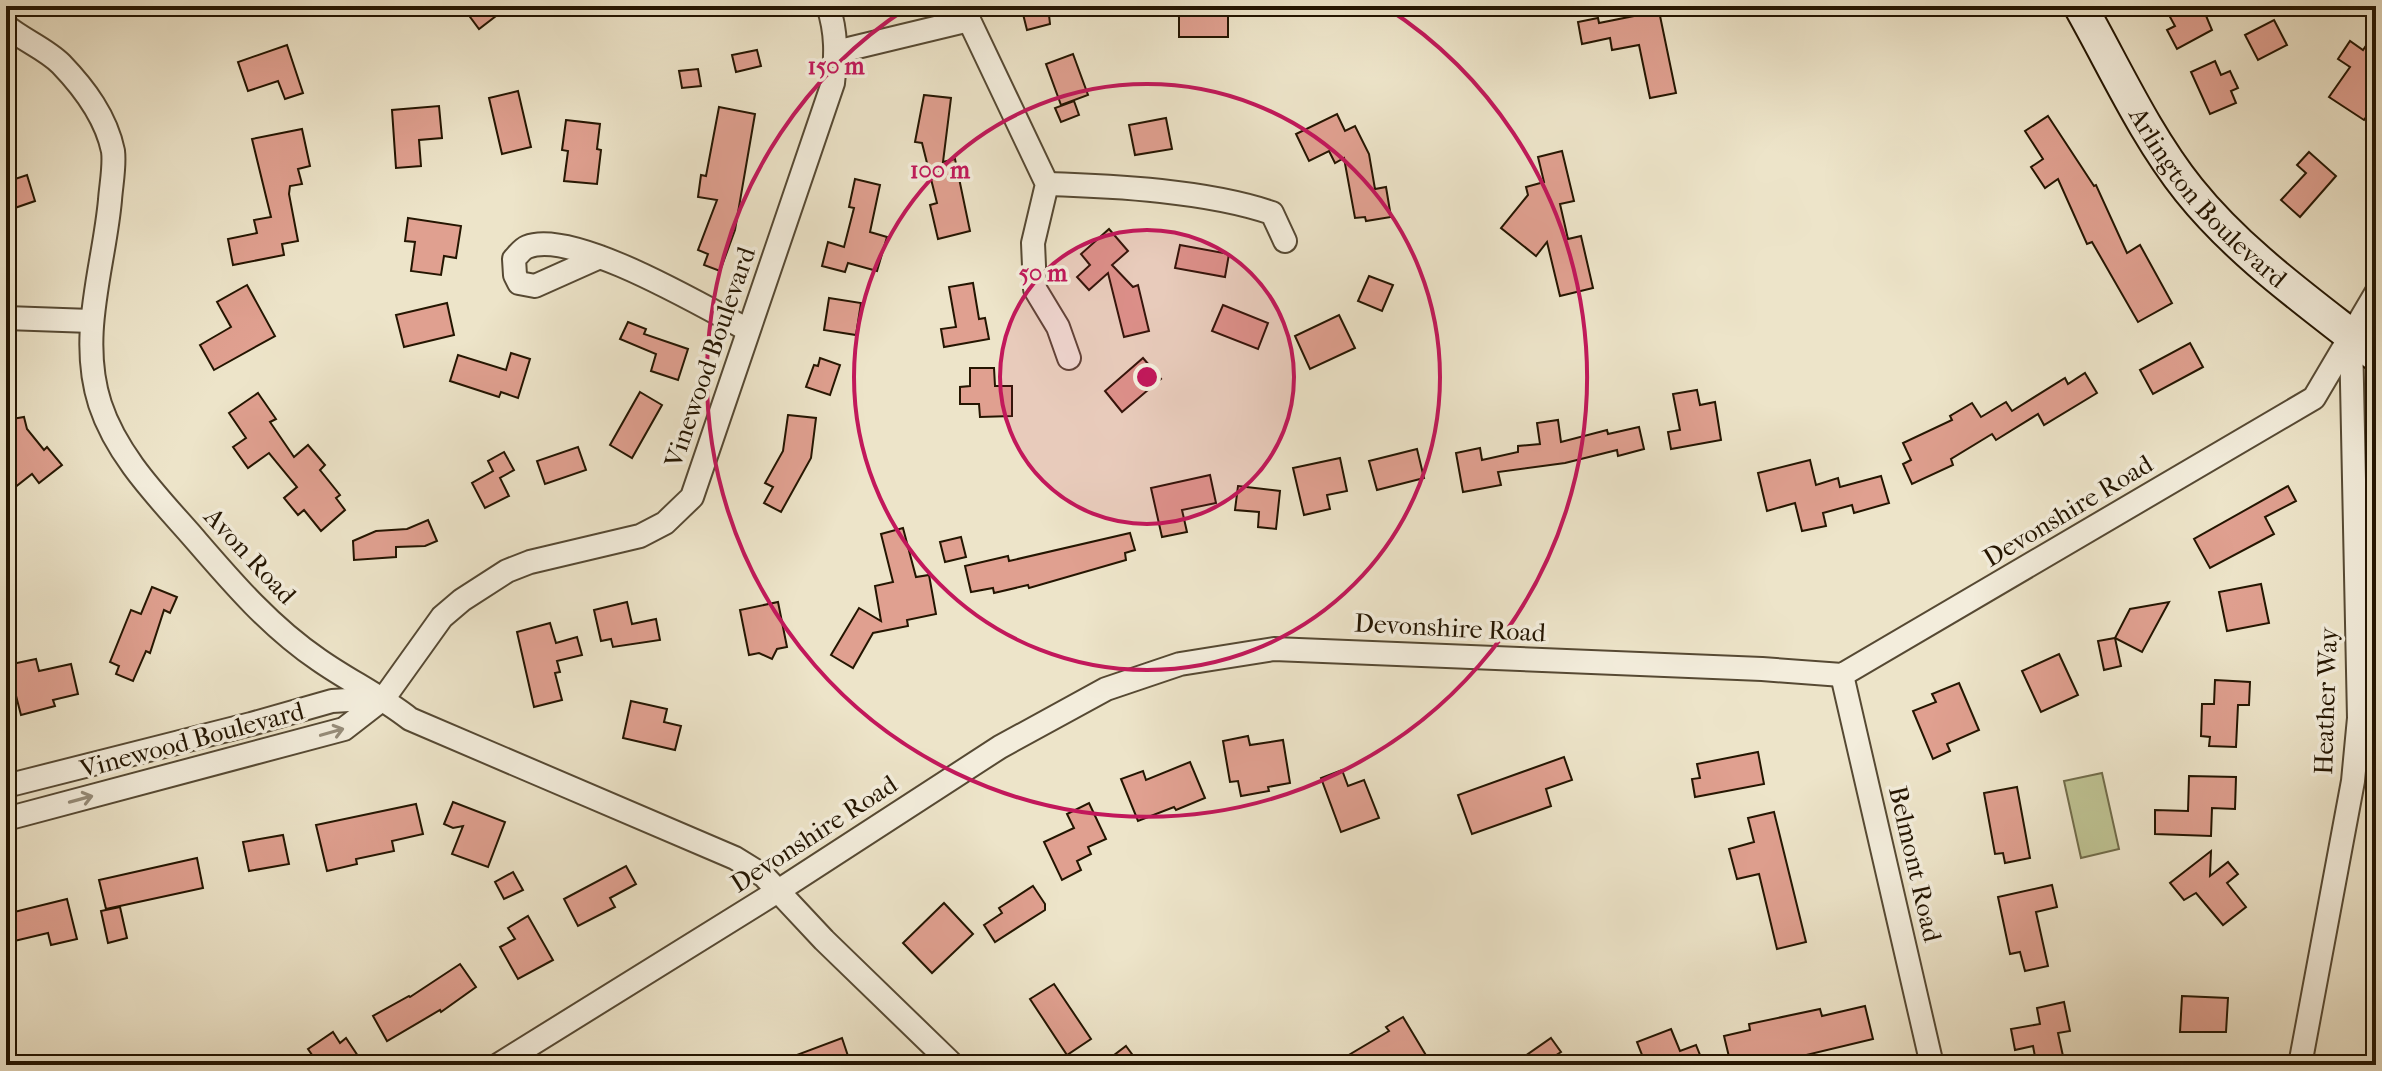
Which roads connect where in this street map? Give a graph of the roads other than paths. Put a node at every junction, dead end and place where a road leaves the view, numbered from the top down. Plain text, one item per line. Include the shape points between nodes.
1 (828, 6) edge
2 (2080, 6) edge
3 (970, 13) edge
4 (6, 26) edge
5 (836, 52) junction
6 (1047, 184) junction
7 (1285, 241) dead end
8 (600, 257) dead end
9 (2376, 293) edge
10 (6, 318) edge
11 (91, 321) junction
12 (748, 330) junction
13 (2351, 335) junction
14 (2376, 355) edge
15 (1069, 358) dead end
16 (1842, 675) junction
17 (384, 698) junction
18 (6, 786) edge
19 (6, 819) edge
20 (778, 891) junction
21 (498, 1065) edge
22 (953, 1065) edge
23 (1932, 1065) edge
24 (2300, 1065) edge

1 - 5 street, Vinewood Boulevard
2 - 13 street, Arlington Boulevard via 2189,191 2274,274
3 - 5 street
3 - 6 street
4 - 11 street, Avon Road via 59,62 94,104 114,155
5 - 12 street, Vinewood Boulevard via 833,83
6 - 7 street via 1244,203 1272,213
6 - 15 street via 1033,243 1035,289
8 - 12 street
9 - 13 street, Devonshire Road
10 - 11 street
11 - 17 street, Avon Road via 99,402 111,430 149,486 275,624 318,660
12 - 17 street, Vinewood Boulevard via 692,497 665,523 640,536 530,562 485,585 442,617
13 - 14 street, Arlington Boulevard
13 - 16 street, Devonshire Road via 2314,398
13 - 24 street, Heather Way via 2359,718 2353,781
16 - 20 street, Devonshire Road via 1274,649 1180,664 1106,689 1000,747
16 - 23 street, Belmont Road
17 - 18 street, Vinewood Boulevard via 332,701
19 -> 17 street, Vinewood Boulevard via 344,729
17 - 20 street, Avon Road via 410,719 735,858
20 - 21 street, Devonshire Road
20 - 22 street, Avon Road

